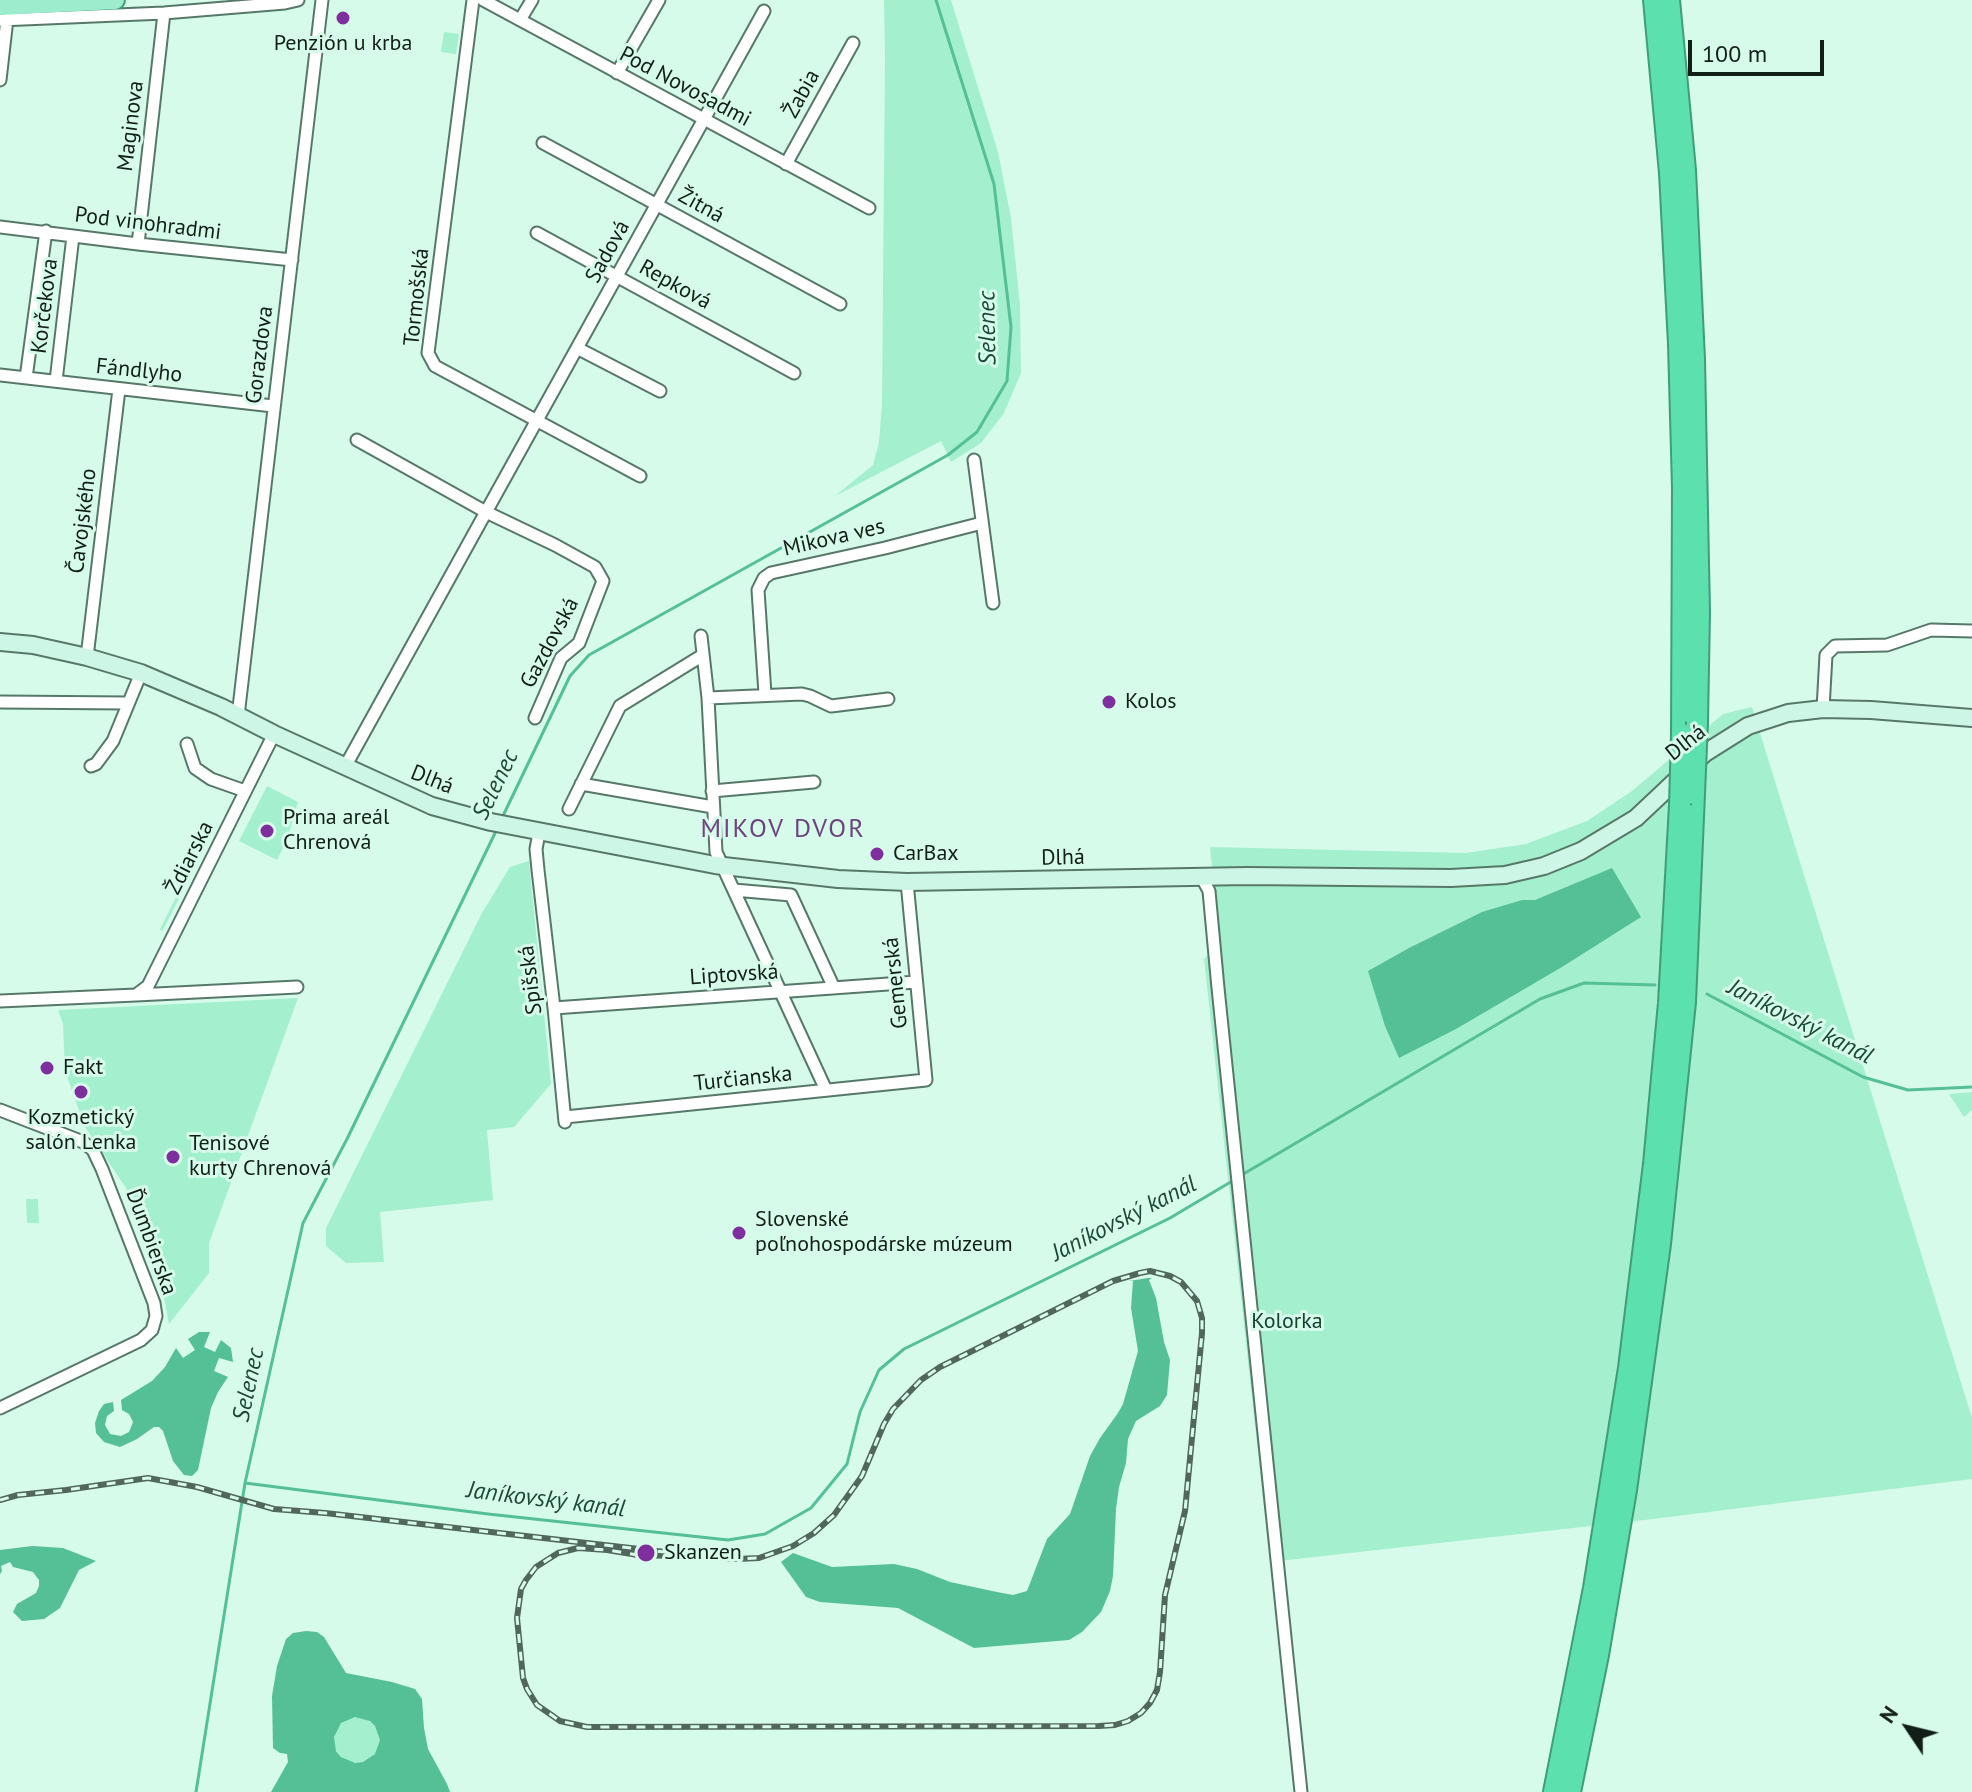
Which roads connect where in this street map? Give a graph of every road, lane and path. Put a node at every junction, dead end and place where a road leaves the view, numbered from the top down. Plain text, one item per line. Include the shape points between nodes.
1 (115, 0) edge
2 (298, 0) edge
3 (322, 0) edge
4 (473, 0) edge
5 (483, 0) edge
6 (532, 0) edge
7 (659, 0) edge
8 (1654, 0) edge
9 (1669, 0) edge
10 (764, 11) dead end
11 (164, 13) junction
12 (2, 15) edge
13 (520, 20) junction
14 (853, 43) dead end
15 (617, 73) junction
16 (0, 80) edge
17 (704, 119) junction
18 (543, 143) dead end
19 (786, 164) junction
20 (657, 204) junction
21 (869, 208) dead end
22 (0, 227) edge
23 (46, 231) junction
24 (537, 233) dead end
25 (73, 236) junction
26 (138, 244) junction
27 (292, 260) junction
28 (617, 276) junction
29 (840, 304) dead end
30 (577, 348) junction
31 (794, 373) dead end
32 (0, 375) edge
33 (26, 378) junction
34 (56, 381) junction
35 (119, 389) junction
36 (660, 391) dead end
37 (273, 406) junction
38 (537, 421) junction
39 (357, 440) dead end
40 (974, 460) dead end
41 (640, 476) dead end
42 (486, 512) junction
43 (982, 523) junction
44 (993, 603) dead end
45 (1972, 631) edge
46 (701, 636) dead end
47 (0, 642) edge
48 (703, 655) junction
49 (87, 657) junction
50 (141, 673) junction
51 (765, 694) junction
52 (708, 698) junction
53 (888, 699) dead end
54 (0, 702) edge
55 (128, 703) junction
56 (1823, 709) junction
57 (238, 716) junction
58 (535, 718) dead end
59 (1972, 718) edge
60 (1689, 728) junction
61 (274, 734) junction
62 (187, 744) dead end
63 (346, 765) junction
64 (91, 766) dead end
65 (814, 782) dead end
66 (581, 784) junction
67 (245, 791) junction
68 (712, 791) junction
69 (1687, 800) junction
70 (713, 807) junction
71 (569, 809) dead end
72 (539, 833) junction
73 (723, 866) junction
74 (1202, 878) junction
75 (907, 882) junction
76 (734, 890) junction
77 (916, 982) junction
78 (297, 987) dead end
79 (834, 988) junction
80 (781, 992) junction
81 (136, 995) junction
82 (0, 1001) edge
83 (554, 1008) junction
84 (926, 1080) joint
85 (826, 1090) junction
86 (0, 1110) edge
87 (565, 1120) joint
88 (0, 1408) edge
89 (1301, 1792) edge
90 (1554, 1792) edge
91 (1570, 1792) edge

1 - 12 main road
2 - 11 street
3 - 27 street, Gorazdova
4 - 38 street, Tormošská via 428,353 435,366
5 - 13 street, Pod Novosadmi
6 - 13 street
7 - 15 street
8 - 60 highway via 1679,344
9 - 60 highway via 1685,170 1694,359 1698,518
10 - 17 street, Sadová
11 - 12 street
11 - 26 street, Maginova
12 - 16 street
13 - 15 street, Pod Novosadmi
14 - 19 street, Žabia
15 - 17 street, Pod Novosadmi
17 - 19 street, Pod Novosadmi
17 - 20 street, Sadová
18 - 20 street, Žitná
19 - 21 street, Pod Novosadmi
20 - 28 street, Sadová
20 - 29 street, Žitná
22 - 23 street, Pod vinohradmi
23 - 25 street, Pod vinohradmi
23 - 33 street, Korčekova
24 - 28 street, Repková
25 - 26 street, Pod vinohradmi
25 - 34 street, Korčekova
26 - 27 street, Pod vinohradmi
27 - 37 street, Gorazdova
28 - 30 street, Sadová
28 - 31 street, Repková
30 - 36 street
30 - 38 street, Sadová
32 - 33 street, Fándlyho
33 - 34 street, Fándlyho
34 - 35 street, Fándlyho
35 - 37 street, Fándlyho
35 - 49 street, Čavojského
37 - 57 street, Gorazdova
38 - 41 street, Tormošská
38 - 42 street, Sadová
39 - 42 street
40 - 43 street
42 - 58 street, Gazdovská via 595,567 603,581 579,643 561,658
42 - 63 street, Sadová
43 - 44 street
43 - 51 street, Mikova ves via 764,578 758,602
45 - 56 street via 1931,630 1887,645 1835,646 1826,655
46 - 48 street
47 - 49 street, Dlhá
48 - 52 street
48 - 66 street via 620,706
49 - 50 street, Dlhá
50 - 55 street
50 - 57 street, Dlhá
51 - 52 street
51 - 53 street via 802,694 831,706
52 - 68 street
54 - 55 street
55 - 64 street via 113,741
56 - 59 street, Dlhá
56 - 74 street, Dlhá via 1748,726 1705,753 1636,818 1544,866 1451,878
57 - 61 street, Dlhá
60 - 69 highway, bridge
61 - 63 street, Dlhá
61 - 67 street, Ždiarska
62 - 67 street via 195,768
63 - 72 street, Dlhá via 432,806
65 - 68 street
66 - 70 street
66 - 71 street
67 - 81 street, Ždiarska via 148,986
68 - 70 street
69 - 90 highway via 1629,1368
69 - 91 highway via 1685,1002 1660,1244 1626,1490
70 - 73 street via 716,852
72 - 73 street, Dlhá
72 - 83 street, Spišská via 536,849
73 - 75 street, Dlhá
73 - 76 street
74 - 75 street, Dlhá
74 - 89 street via 1209,891
75 - 77 street, Gemerská
76 - 79 street via 791,895
76 - 80 street
77 - 79 street, Liptovská
77 - 84 street, Gemerská
78 - 81 street
79 - 80 street, Liptovská
80 - 83 street, Liptovská
80 - 85 street
81 - 82 street
83 - 87 street, Spišská
84 - 85 street, Turčianska
85 - 87 street, Turčianska
86 - 88 street, Ďumbierska via 93,1150 156,1316 152,1330 141,1340

